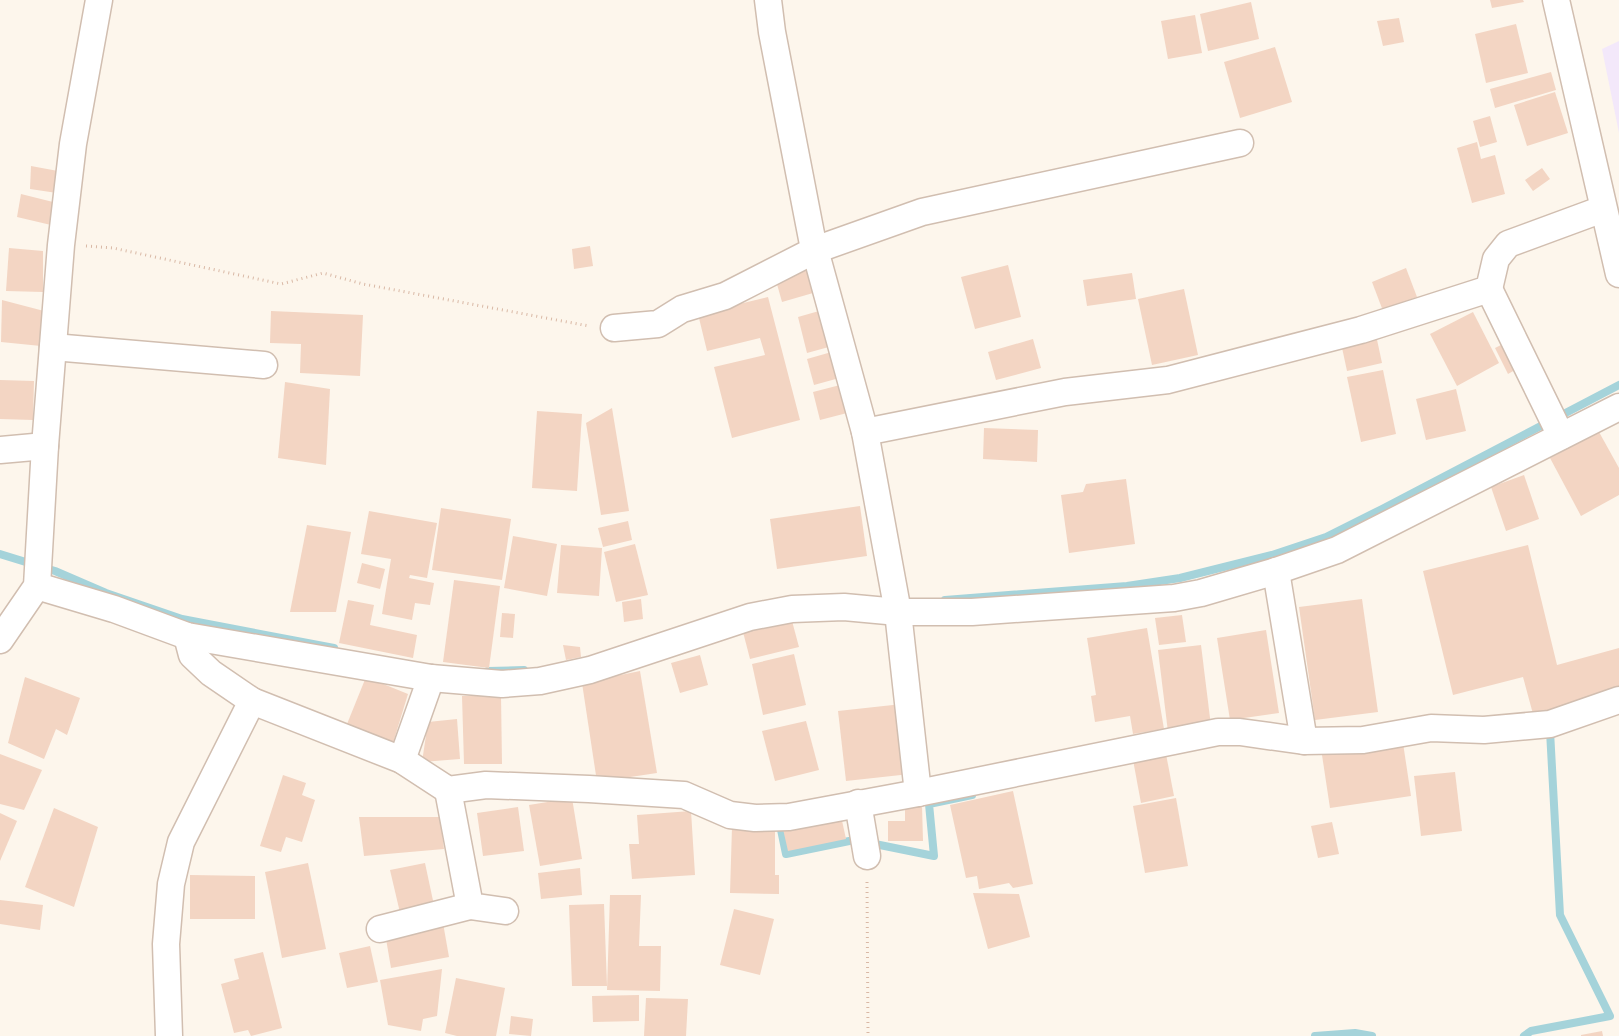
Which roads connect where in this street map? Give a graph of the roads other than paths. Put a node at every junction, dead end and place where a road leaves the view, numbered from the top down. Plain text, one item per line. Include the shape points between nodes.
1 (99, 0) edge
2 (768, 0) edge
3 (1556, 0) edge
4 (1240, 143) dead end
5 (1603, 209) junction
6 (815, 250) junction
7 (1619, 274) edge
8 (1489, 289) junction
9 (614, 328) road end
10 (53, 347) junction
11 (264, 365) dead end
12 (1619, 407) edge
13 (865, 432) junction
14 (1561, 436) junction
15 (45, 446) junction
16 (0, 450) edge
17 (1276, 571) junction
18 (37, 586) junction
19 (898, 612) junction
20 (187, 636) junction
21 (0, 640) edge
22 (431, 678) junction
23 (1619, 700) edge
24 (252, 701) junction
25 (1304, 741) junction
26 (402, 760) junction
27 (448, 790) junction
28 (918, 793) junction
29 (858, 804) junction
30 (867, 856) road end
31 (470, 906) junction
32 (505, 911) dead end
33 (380, 929) dead end
34 (169, 1036) edge

1 - 10 street via 73,144
2 - 6 street
3 - 5 street
4 - 6 street via 922,212
5 - 7 street
5 - 8 street via 1508,244 1496,259
6 - 9 street via 725,296 682,310 658,324
6 - 13 street
8 - 13 street via 1361,330 1168,380 1065,392
8 - 14 street
10 - 11 street
10 - 15 street
12 - 14 street
13 - 19 street
14 - 17 street via 1337,550
15 - 16 street
15 - 18 street
17 - 19 street via 1174,598 972,612
17 - 25 street
18 - 20 street
18 - 21 street
19 - 22 street via 844,607 792,609 750,617 590,670 540,681 502,684
19 - 28 street
20 - 22 street
20 - 24 street via 192,655 211,673
22 - 26 street
23 - 25 street via 1550,724 1484,730 1431,728 1363,740
24 - 26 street
24 - 34 street via 181,842 173,875 166,944
25 - 28 street via 1218,732
26 - 27 street
27 - 29 street via 486,785 684,795 730,814 755,818 789,817
27 - 31 street
28 - 29 street
29 - 30 street
31 - 32 street
31 - 33 street

